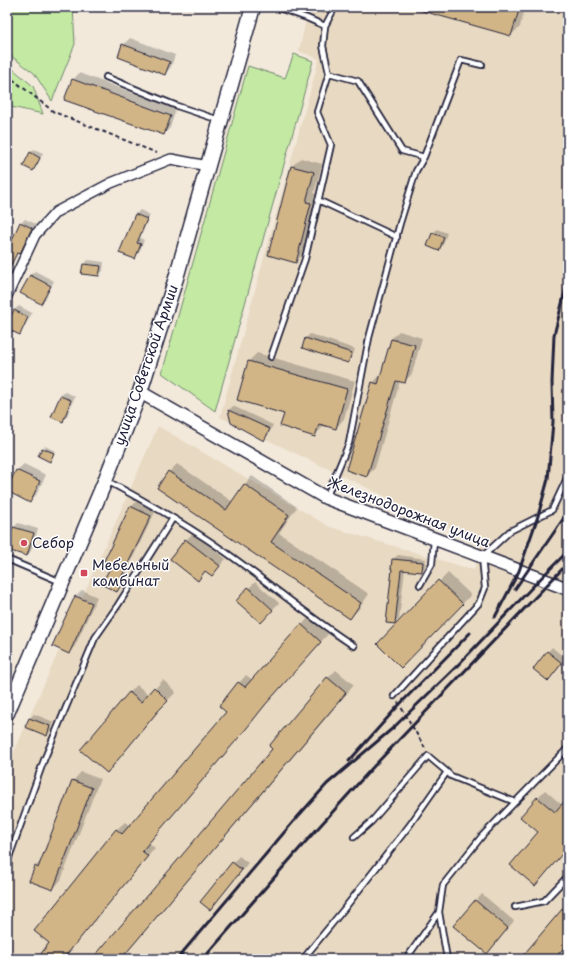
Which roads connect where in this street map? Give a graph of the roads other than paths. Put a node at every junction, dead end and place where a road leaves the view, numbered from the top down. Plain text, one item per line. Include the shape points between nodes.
1 (253, 7) edge
2 (276, 7) edge
3 (335, 7) edge
4 (325, 26) junction
5 (482, 65) dead end
6 (329, 73) junction
7 (106, 77) dead end
8 (220, 121) junction
9 (424, 157) junction
10 (208, 166) junction
11 (318, 200) junction
12 (397, 237) junction
13 (7, 296) edge
14 (271, 357) dead end
15 (140, 392) junction
16 (568, 476) edge
17 (105, 480) junction
18 (326, 498) junction
19 (173, 518) junction
20 (434, 539) junction
21 (482, 556) junction
22 (7, 559) edge
23 (62, 583) junction
24 (420, 585) dead end
25 (568, 589) edge
26 (354, 646) dead end
27 (394, 696) road end
28 (7, 713) edge
29 (568, 748) edge
30 (447, 772) junction
31 (515, 802) junction
32 (354, 837) dead end
33 (7, 863) edge
34 (568, 876) edge
35 (516, 907) dead end
36 (439, 912) junction
37 (303, 959) edge
38 (406, 959) edge
39 (447, 959) edge

1 - 8 main road, улица Советской Армии
2 - 4 lane
3 - 4 lane
4 - 6 lane via 323,46
5 - 9 lane via 461,60
6 - 9 lane via 358,81 402,151
6 - 11 lane via 317,112 331,145
7 - 8 lane
8 - 10 main road, улица Советской Армии
9 - 12 lane via 416,171
10 - 13 street via 171,159 111,183 56,212 35,235
10 - 15 main road, улица Советской Армии
11 - 12 lane
11 - 14 lane via 305,259
12 - 18 lane via 370,338 349,443
15 - 17 main road, улица Советской Армии
15 - 18 street, Железнодорожная улица
16 - 21 lane via 552,510 510,531
17 - 19 lane
17 - 23 main road, улица Советской Армии
18 - 20 street, Железнодорожная улица
19 - 26 lane via 223,550
19 - 33 lane via 95,638 44,760
20 - 21 street, Железнодорожная улица
20 - 24 lane via 432,564
21 - 25 street, Железнодорожная улица
21 - 27 lane via 485,588 479,603
22 - 23 lane
23 - 28 main road, улица Советской Армии
29 - 31 lane
30 - 31 lane via 451,776
30 - 32 lane via 428,756 372,821
30 - 37 lane via 400,838
31 - 36 lane via 482,836 443,885
34 - 35 lane via 544,902
36 - 38 lane
36 - 39 lane

